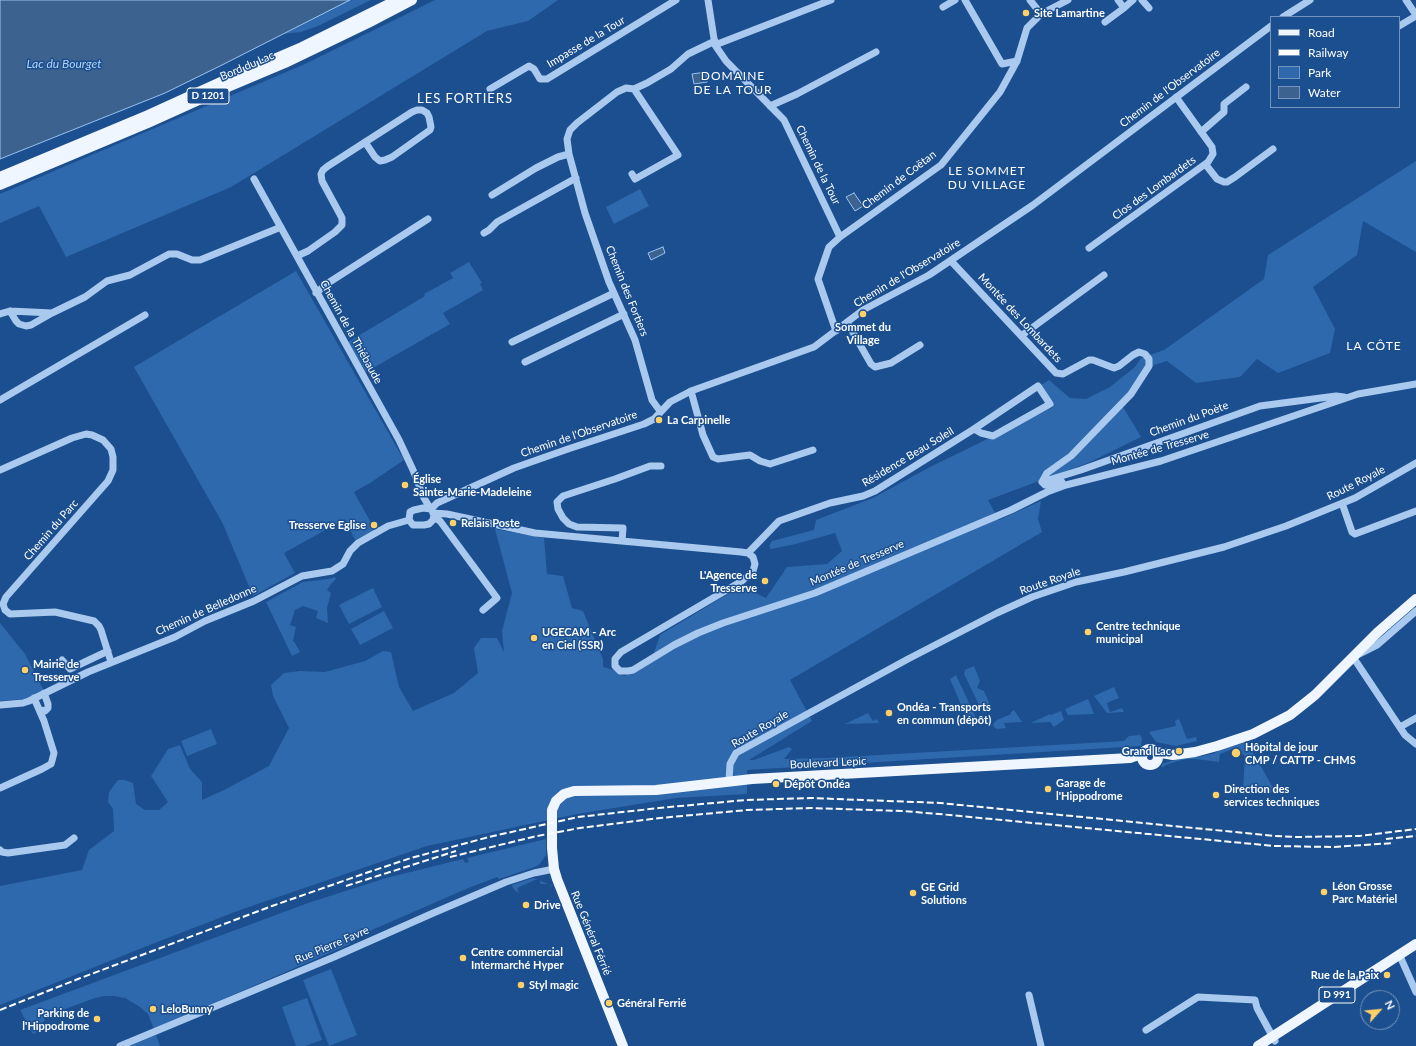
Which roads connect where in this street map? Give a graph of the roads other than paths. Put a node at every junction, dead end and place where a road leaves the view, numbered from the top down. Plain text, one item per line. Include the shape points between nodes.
1 (396, 0) edge
2 (412, 0) edge
3 (676, 0) edge
4 (708, 0) edge
5 (831, 0) edge
6 (955, 0) edge
7 (965, 0) edge
8 (1030, 0) edge
9 (1068, 0) edge
10 (1118, 0) edge
11 (1133, 0) edge
12 (1142, 0) edge
13 (1310, 0) edge
14 (1406, 0) edge
15 (944, 7) dead end
16 (1124, 8) junction
17 (1149, 8) dead end
18 (1041, 14) junction
19 (1416, 15) edge
20 (1284, 16) edge
21 (1105, 22) dead end
22 (1400, 25) edge
23 (1270, 27) edge
24 (715, 43) junction
25 (876, 52) dead end
26 (1017, 61) junction
27 (1246, 87) dead end
28 (490, 89) dead end
29 (634, 89) junction
30 (1176, 97) junction
31 (770, 106) junction
32 (1201, 132) junction
33 (365, 142) junction
34 (1273, 150) dead end
35 (569, 154) junction
36 (1206, 164) junction
37 (632, 174) dead end
38 (0, 177) edge
39 (576, 178) junction
40 (254, 179) dead end
41 (0, 185) edge
42 (492, 195) dead end
43 (428, 220) dead end
44 (281, 227) junction
45 (484, 233) dead end
46 (840, 236) junction
47 (1089, 248) dead end
48 (297, 256) junction
49 (951, 261) junction
50 (1104, 274) dead end
51 (614, 292) junction
52 (316, 293) junction
53 (10, 311) junction
54 (52, 313) junction
55 (0, 314) edge
56 (624, 314) junction
57 (145, 315) dead end
58 (847, 322) junction
59 (836, 331) junction
60 (1020, 336) junction
61 (512, 342) dead end
62 (920, 345) dead end
63 (525, 362) dead end
64 (1416, 384) edge
65 (691, 391) junction
66 (1347, 397) junction
67 (0, 400) edge
68 (660, 411) junction
69 (974, 429) junction
70 (813, 450) dead end
71 (1416, 463) edge
72 (661, 466) dead end
73 (0, 470) edge
74 (1100, 476) junction
75 (1042, 482) junction
76 (1342, 503) junction
77 (430, 511) junction
78 (1416, 511) edge
79 (409, 520) junction
80 (622, 541) junction
81 (748, 553) junction
82 (1416, 599) edge
83 (484, 610) dead end
84 (1416, 611) edge
85 (108, 651) junction
86 (1353, 657) junction
87 (62, 660) dead end
88 (110, 662) junction
89 (44, 693) junction
90 (34, 698) junction
91 (0, 705) edge
92 (40, 710) junction
93 (1416, 718) edge
94 (1400, 727) junction
95 (1416, 744) edge
96 (729, 781) junction
97 (0, 788) edge
98 (552, 825) joint
99 (74, 838) dead end
100 (0, 850) edge
101 (554, 870) junction
102 (1416, 944) edge
103 (1416, 951) edge
104 (1401, 957) junction
105 (1416, 992) edge
106 (1029, 995) dead end
107 (1146, 1030) dead end
108 (1272, 1041) edge
109 (120, 1046) edge
110 (623, 1046) edge
111 (1041, 1046) edge
112 (1258, 1046) edge

1 - 38 main road, Bord du Lac / D 1201 via 302,47
2 - 41 main road, Bord du Lac / D 1201 via 285,63
3 - 28 street, Impasse de la Tour via 547,79 540,79 529,66
4 - 24 street, Chemin de la Tour
5 - 24 street, Chemin des Fortiers
6 - 15 street
7 - 26 street via 1002,64
8 - 18 street
9 - 18 street, Chemin de Coëtan
10 - 16 street
11 - 16 street
12 - 17 street
13 - 20 street
14 - 19 street
16 - 21 street
18 - 26 street, Chemin de Coëtan via 1026,28
19 - 22 street
23 - 30 street, Chemin de l'Observatoire
24 - 29 street, Chemin des Fortiers via 688,54 670,69
24 - 31 street, Chemin de la Tour via 726,61
25 - 31 street
26 - 46 street, Chemin de Coëtan via 1000,92 941,165
27 - 32 street via 1224,104 1224,112
29 - 35 street, Chemin des Fortiers via 626,88 617,92 570,130 567,140
29 - 37 street via 678,155 635,178
30 - 32 street, Clos des Lombardets
30 - 49 street, Chemin de l'Observatoire via 1033,205
31 - 46 street, Chemin de la Tour via 784,120
32 - 36 street, Clos des Lombardets via 1213,151
33 - 33 street via 416,110 422,110 429,117 432,127 430,130 385,160 380,161 375,157
33 - 48 street via 328,166 321,174 322,181 342,218 342,226
34 - 36 street via 1226,182 1217,179
35 - 39 street, Chemin des Fortiers
35 - 42 street via 536,168
36 - 47 street, Clos des Lombardets
39 - 45 street via 497,222
39 - 51 street, Chemin des Fortiers via 585,213
40 - 44 street, Chemin de la Thiébaude
43 - 52 street
44 - 48 street, Chemin de la Thiébaude
44 - 54 street via 200,260 169,254 130,275 107,281 85,297
46 - 59 street, Chemin de Coëtan via 829,247 818,279
48 - 52 street, Chemin de la Thiébaude
49 - 58 street, Chemin de l'Observatoire via 877,301
49 - 60 street, Montée des Lombardets
50 - 60 street
51 - 56 street, Chemin des Fortiers
51 - 61 street
52 - 77 street, Chemin de la Thiébaude via 398,440
53 - 54 street
53 - 54 street via 16,322 22,326 31,325
53 - 55 street
56 - 63 street
56 - 68 street, Chemin des Fortiers via 635,340 652,400
57 - 67 street
58 - 59 street, Chemin de l'Observatoire
58 - 62 street via 875,367 891,363
59 - 65 street, Chemin de l'Observatoire via 804,351
60 - 75 street, Montée des Lombardets via 1051,369 1059,374 1089,360 1114,368 1139,352 1145,354 1149,363 1131,394 1071,456 1047,473
64 - 66 street, Montée de Tresserve
65 - 68 street, Chemin de l'Observatoire via 670,402
65 - 70 street via 712,457 718,459 750,456 770,464
66 - 74 street, Montée de Tresserve via 1162,461
66 - 75 street, Chemin du Poète via 1336,396 1260,406
68 - 77 street, Chemin de l'Observatoire via 654,419 644,424 514,468 437,503
69 - 69 street, Résidence Beau Soleil via 1038,386 1050,404 993,436
69 - 81 street, Résidence Beau Soleil via 876,491 830,503 779,521
71 - 76 street, Route Royale via 1368,492
72 - 80 street via 650,466 564,496 557,502 558,509 569,524 577,527 622,528
73 - 85 street, Chemin du Parc via 86,434 102,440 111,450 113,470 108,481 6,597 3,604 10,614 55,612 94,621 99,626
74 - 75 street via 1099,472 1048,486
74 - 81 street, Montée de Tresserve via 1048,492 815,593 723,622 674,645 632,670 623,672 618,669 614,662 620,652 747,578 755,564 753,557
76 - 78 street via 1355,534
76 - 96 street, Route Royale via 1300,521 1236,543 1076,582 1032,597 908,659 736,754 730,764
77 - 79 street via 412,511
77 - 79 street via 431,522 424,525 413,525
77 - 80 street via 535,533
77 - 83 street via 497,598
79 - 88 street, Chemin de Belledonne via 388,526 358,543 336,570 302,576 254,601
80 - 81 street
82 - 86 main road
84 - 86 street via 1377,645
85 - 87 street via 70,669
85 - 88 street, Chemin du Parc
86 - 94 street
86 - 96 main road, Boulevard Lepic via 1297,710 1253,734 1195,752 1156,757 1149,750 1144,758
88 - 89 street, Chemin de Belledonne
89 - 90 street, Chemin de Belledonne
89 - 92 street via 48,708 45,711
90 - 91 street, Chemin de Belledonne via 23,703
90 - 92 street
92 - 97 street via 54,753 52,761 42,769
93 - 94 street
94 - 95 street
96 - 98 main road, Boulevard Lepic via 656,790 567,792 554,804
98 - 101 main road, Rue Général Férrié
99 - 100 street via 65,845 8,853
101 - 109 street, Rue Pierre Favre via 506,882
101 - 110 main road, Rue Général Férrié
102 - 104 main road, D 991
103 - 104 main road, D 991
104 - 105 street
104 - 108 main road, D 991
106 - 111 street
107 - 108 street via 1198,996 1255,1000
108 - 112 main road, D 991

